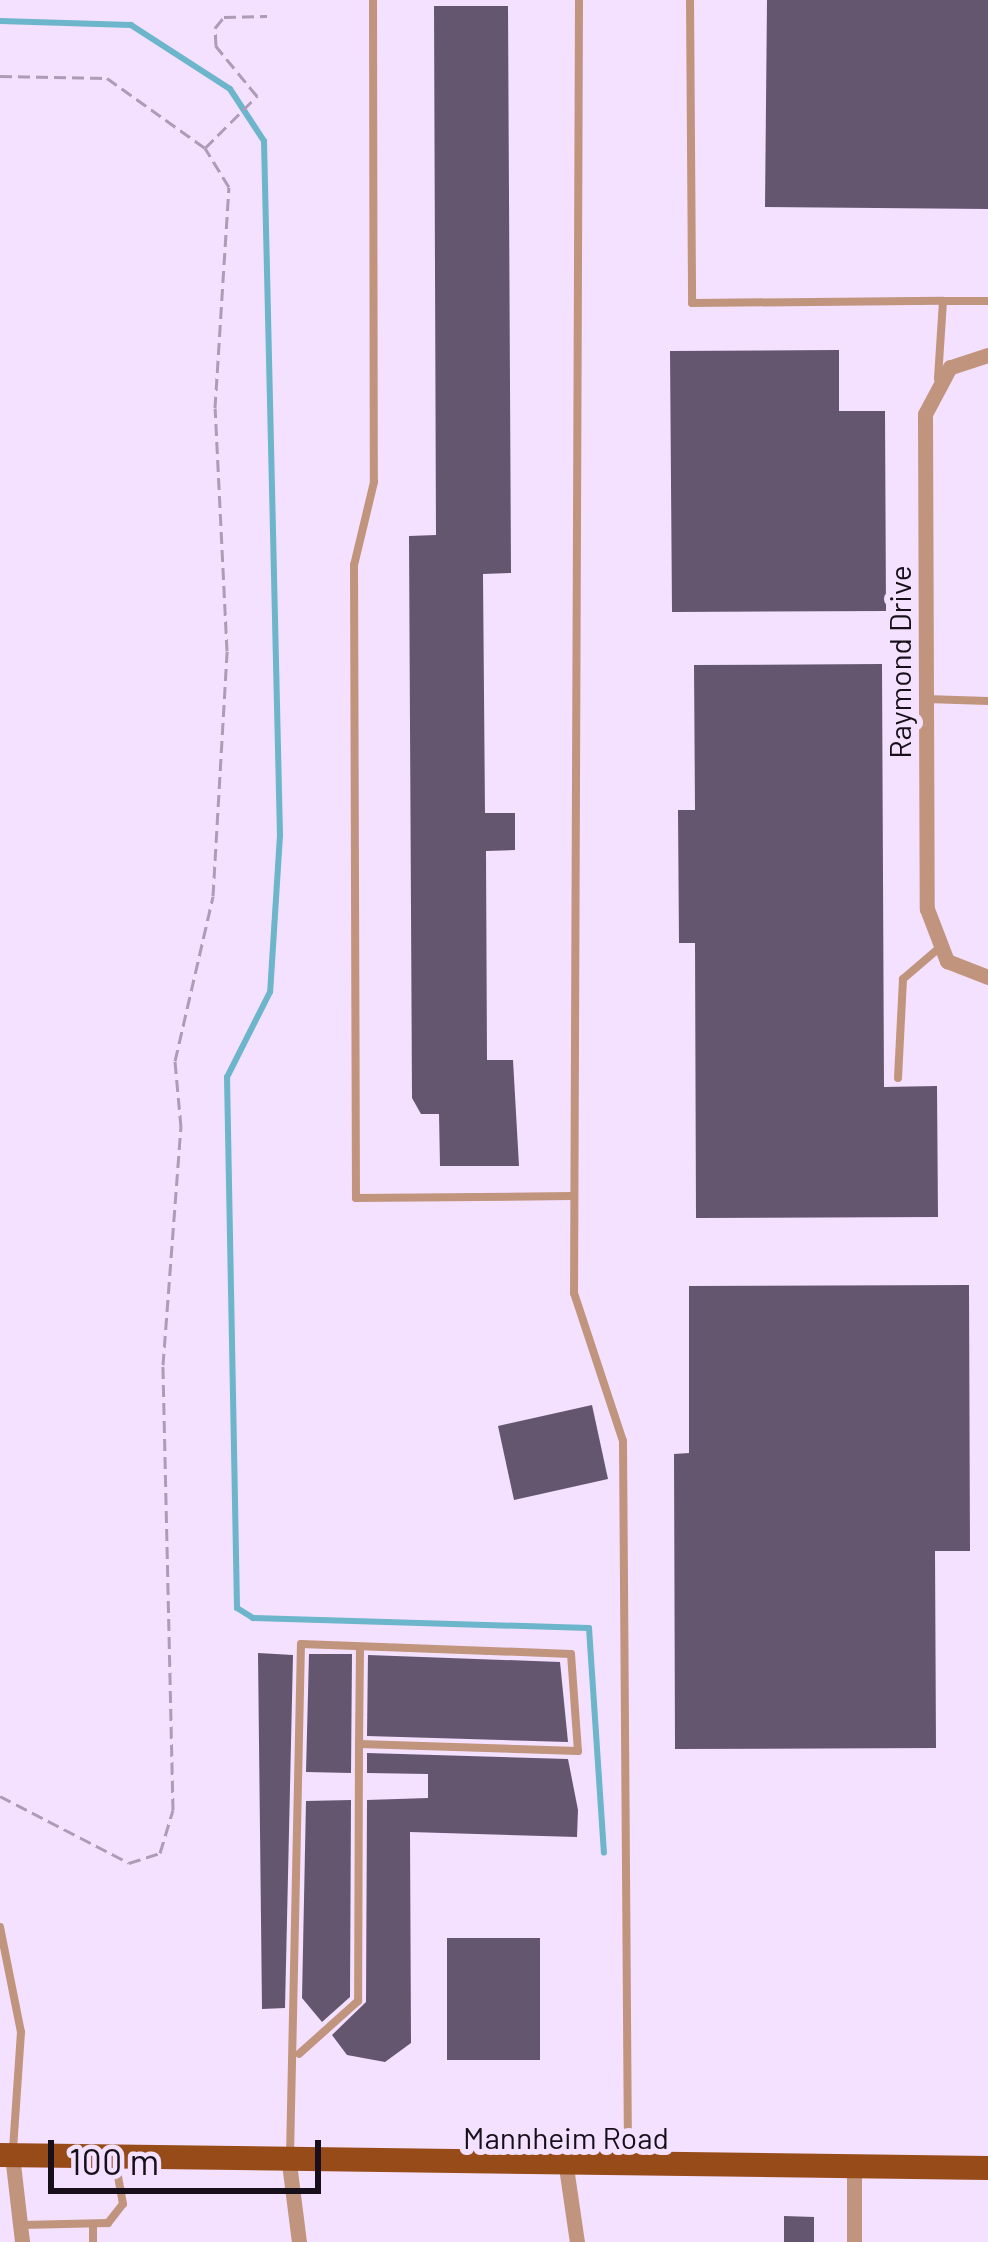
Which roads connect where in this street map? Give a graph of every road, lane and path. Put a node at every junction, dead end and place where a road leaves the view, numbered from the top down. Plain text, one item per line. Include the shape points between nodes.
1 (373, 0) edge
2 (579, 0) edge
3 (690, 0) edge
4 (267, 16) dead end
5 (0, 76) edge
6 (205, 148) junction
7 (943, 301) junction
8 (988, 301) edge
9 (988, 355) edge
10 (944, 374) junction
11 (926, 699) junction
12 (988, 701) edge
13 (943, 954) junction
14 (988, 977) edge
15 (898, 1078) dead end
16 (573, 1196) junction
17 (360, 1647) junction
18 (359, 1744) junction
19 (0, 1796) edge
20 (0, 1928) edge
21 (299, 2054) junction
22 (6, 2155) edge
23 (114, 2159) junction
24 (289, 2163) junction
25 (566, 2167) junction
26 (628, 2167) junction
27 (854, 2168) junction
28 (988, 2168) edge
29 (93, 2225) junction
30 (22, 2234) edge
31 (93, 2242) edge
32 (299, 2242) edge
33 (577, 2242) edge
34 (854, 2242) edge

1 - 16 lane via 374,482 354,566 356,1198
2 - 16 lane
3 - 7 lane via 692,303
4 - 6 path via 215,28 255,103
5 - 6 path via 107,78
6 - 19 path via 230,187 215,407 227,651 213,896 175,1061 181,1127 163,1365 173,1810 160,1852 129,1863
7 - 8 lane
7 - 10 lane
9 - 10 street
10 - 11 street, Raymond Drive via 925,414
11 - 12 lane
11 - 13 street, Raymond Drive via 927,909
13 - 14 street
13 - 15 lane via 903,979
16 - 26 lane via 574,1293 623,1441
17 - 18 lane
17 - 18 lane via 571,1654 578,1751
17 - 21 lane via 301,1644
18 - 21 lane via 358,2001
20 - 22 lane via 21,2032
21 - 24 lane
22 - 23 main road, Mannheim Road
22 - 30 street
23 - 24 main road, Mannheim Road
23 - 29 lane via 123,2204
24 - 25 main road, Mannheim Road
24 - 32 street
25 - 26 main road, Mannheim Road
25 - 33 street
26 - 27 main road, Mannheim Road
27 - 28 main road, Mannheim Road
27 - 34 street
29 - 30 lane
29 - 31 lane

